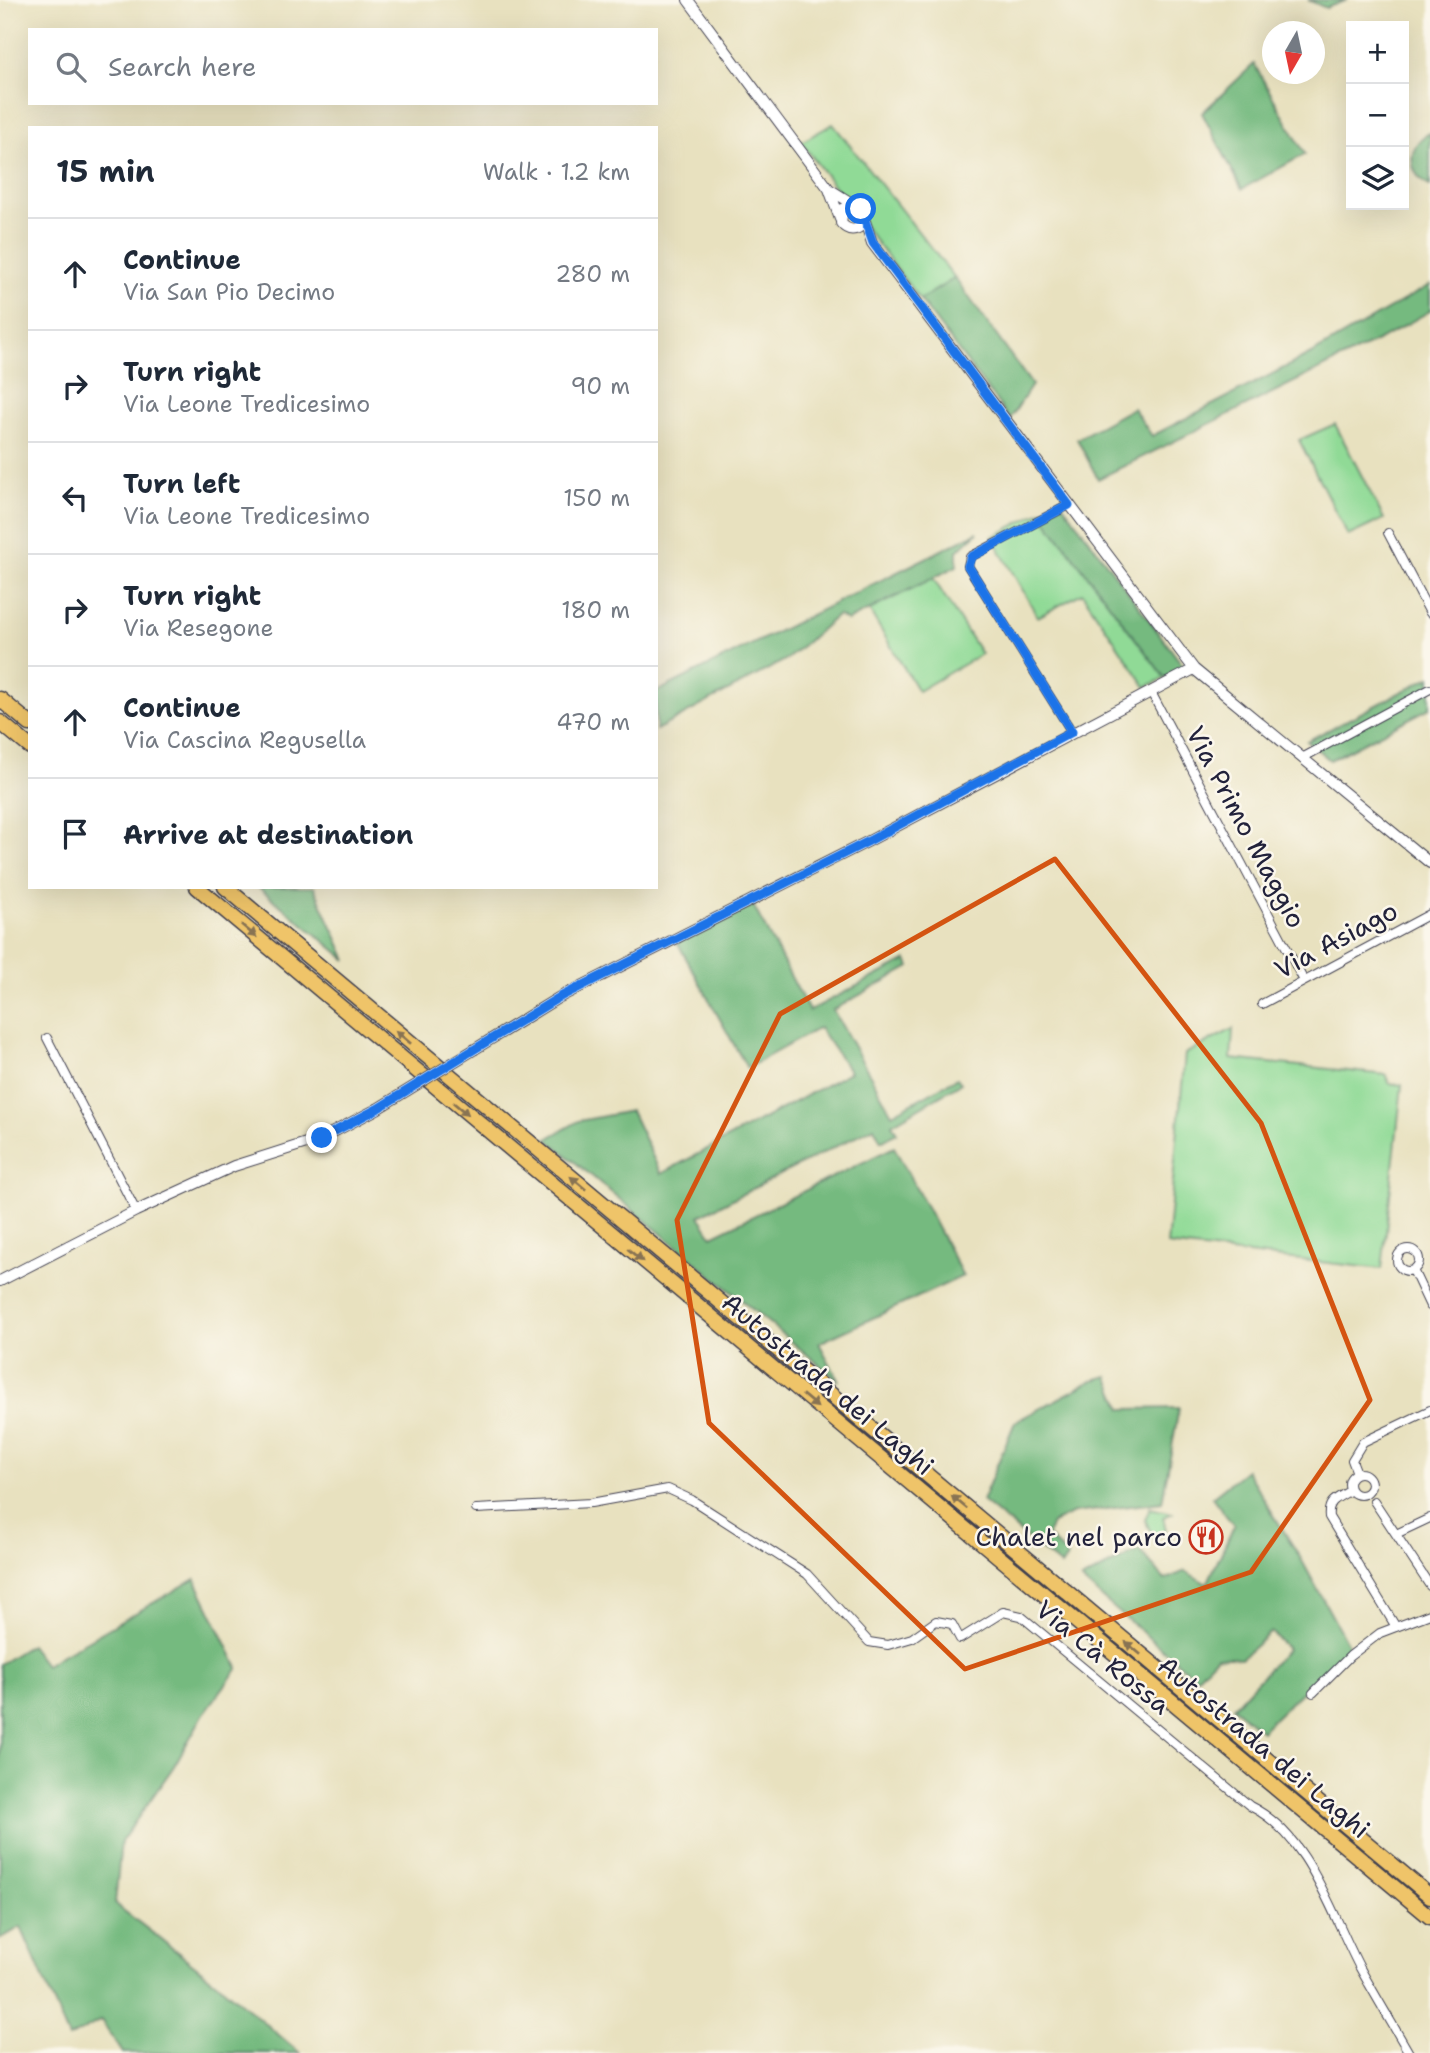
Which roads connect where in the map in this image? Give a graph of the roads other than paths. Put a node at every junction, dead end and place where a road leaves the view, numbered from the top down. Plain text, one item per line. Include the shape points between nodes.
1 (688, 0) edge
2 (829, 189) junction
3 (857, 206) junction
4 (864, 216) junction
5 (840, 219) junction
6 (848, 229) junction
7 (873, 243) junction
8 (1069, 505) junction
9 (1388, 533) dead end
10 (1430, 613) edge
11 (1194, 669) junction
12 (1430, 689) edge
13 (1151, 692) junction
14 (0, 699) edge
15 (0, 722) edge
16 (28, 722) edge
17 (1072, 732) junction
18 (28, 745) edge
19 (1302, 758) junction
20 (1427, 857) edge
21 (199, 889) edge
22 (227, 889) edge
23 (1430, 914) edge
24 (1304, 981) junction
25 (1262, 1004) dead end
26 (47, 1038) dead end
27 (136, 1211) junction
28 (1413, 1270) dead end
29 (0, 1281) edge
30 (1430, 1306) edge
31 (1430, 1410) edge
32 (1357, 1473) junction
33 (1351, 1490) junction
34 (1374, 1501) dead end
35 (476, 1509) dead end
36 (1430, 1518) edge
37 (1396, 1534) junction
38 (1430, 1586) edge
39 (1430, 1614) edge
40 (1396, 1627) junction
41 (1313, 1693) dead end
42 (1430, 1896) edge
43 (1430, 1917) edge
44 (1409, 2053) edge

1 - 2 street
2 - 3 street
2 - 5 street
3 - 4 street
3 - 5 street via 846,206
4 - 6 street via 860,227
4 - 7 street
5 - 6 street
6 - 7 street
7 - 8 street
8 - 11 street
8 - 17 street via 971,557 968,566
9 - 10 street
11 - 13 street
11 - 19 street
12 - 19 street
13 - 17 street
13 - 24 street, Via Primo Maggio
14 - 16 highway
15 - 18 highway
17 - 27 street, bridge via 558,998 322,1138 251,1159
19 - 20 street
21 -> 43 highway, Autostrada dei Laghi
42 -> 22 highway, Autostrada dei Laghi
23 - 24 street, Via Asiago
24 - 25 street, Via Asiago
26 - 27 street
27 - 29 street
28 - 30 street
31 - 32 street via 1363,1442 1352,1460
32 - 33 street via 1350,1480
32 - 33 street via 1368,1476 1371,1486 1361,1495
33 - 40 street via 1331,1502 1329,1517
34 - 37 street
35 - 44 street, Via Cà Rossa via 591,1503 668,1489 807,1574 869,1642 900,1642 936,1621 953,1624 960,1639 1003,1612 1021,1616 1250,1806 1276,1822 1306,1862
36 - 37 street
37 - 38 street
39 - 40 street
40 - 41 street via 1350,1656

